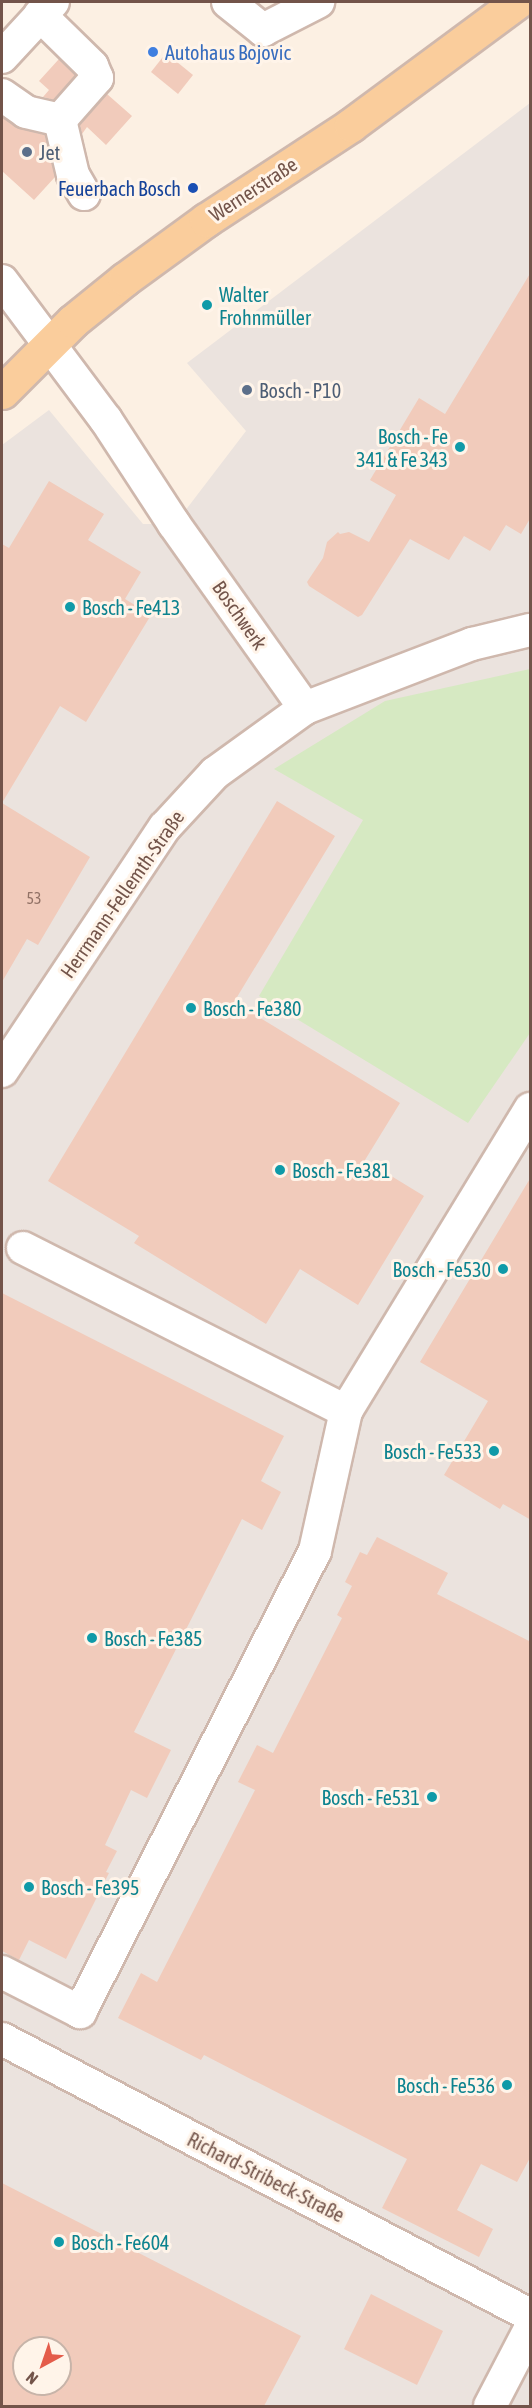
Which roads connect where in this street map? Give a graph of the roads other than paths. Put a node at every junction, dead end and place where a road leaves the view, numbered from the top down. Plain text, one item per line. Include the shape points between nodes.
1 (228, 2) edge
2 (318, 2) edge
3 (517, 2) edge
4 (46, 8) edge
5 (2, 57) edge
6 (2, 95) edge
7 (60, 120) junction
8 (84, 194) dead end
9 (2, 281) edge
10 (50, 344) junction
11 (2, 392) edge
12 (531, 630) edge
13 (304, 708) junction
14 (2, 1071) edge
15 (531, 1109) edge
16 (10, 1241) edge
17 (346, 1411) junction
18 (2, 1972) edge
19 (2, 2039) edge
20 (531, 2315) edge
21 (531, 2329) edge
22 (490, 2406) edge

1 - 2 street via 263,30
3 - 10 main road, Wernerstraße via 351,125 206,219 102,297
4 - 5 street
4 - 7 street via 92,66 97,78
6 - 7 street via 26,112
7 - 8 street via 73,175
9 - 10 street, Boschwerk
10 - 11 main road, Wernerstraße
10 - 13 street, Boschwerk
12 - 13 street, Herrmann-Fellemth-Straße via 472,644
13 - 14 street, Herrmann-Fellemth-Straße via 214,773 165,826
15 - 17 street
16 - 17 street
17 - 18 street via 315,1551 80,2012
19 - 20 street, Richard-Stribeck-Straße
21 - 22 street

